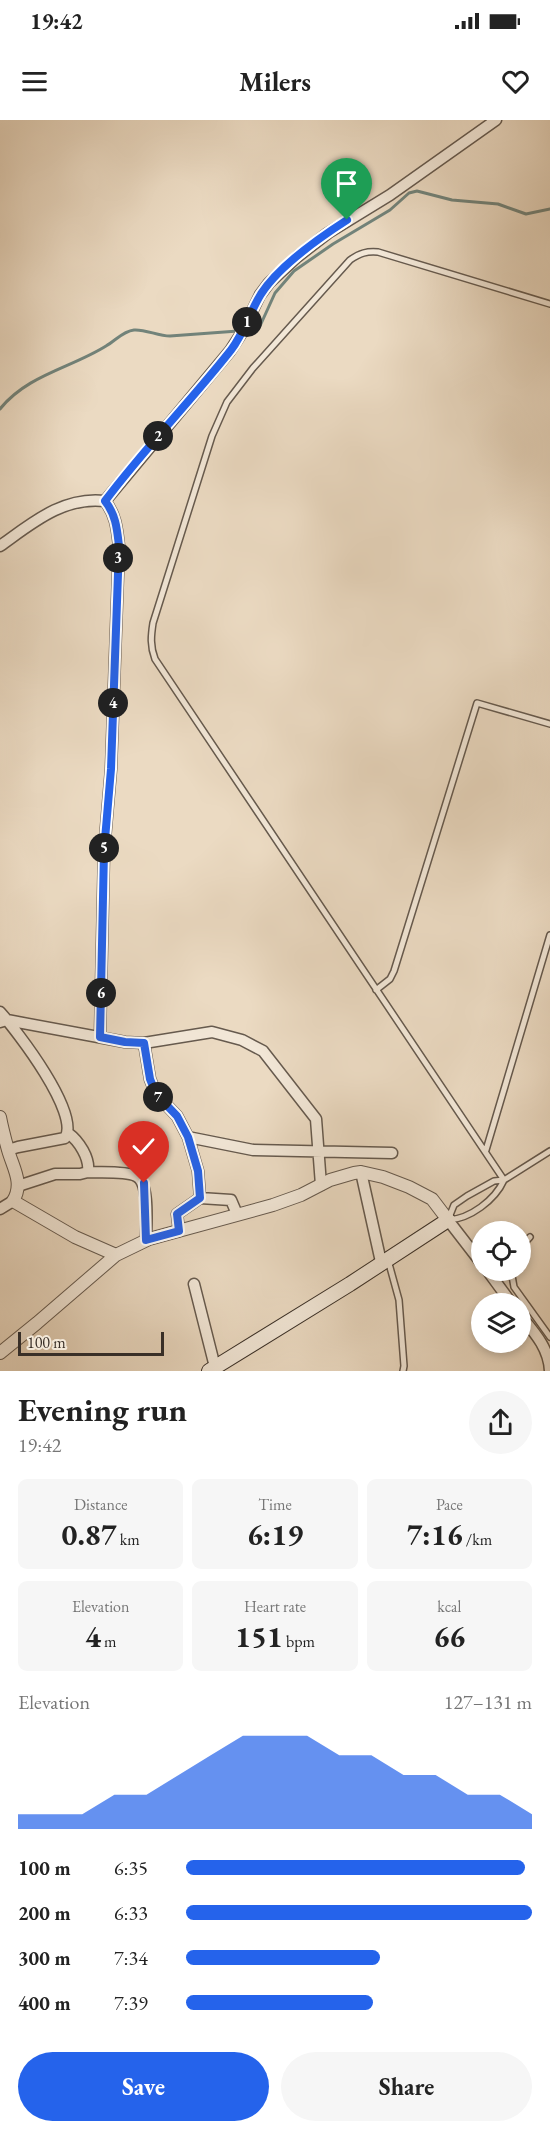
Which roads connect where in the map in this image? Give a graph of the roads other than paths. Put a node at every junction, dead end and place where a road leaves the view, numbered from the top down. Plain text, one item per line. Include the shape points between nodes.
1 (496, 120) edge
2 (550, 304) edge
3 (105, 501) junction
4 (0, 546) edge
5 (550, 724) edge
6 (550, 935) edge
7 (376, 990) junction
8 (2, 1018) edge
9 (100, 1037) junction
10 (144, 1043) junction
11 (0, 1117) edge
12 (68, 1133) junction
13 (188, 1137) junction
14 (8, 1150) junction
15 (486, 1150) junction
16 (550, 1151) edge
17 (319, 1152) junction
18 (392, 1153) dead end
19 (88, 1172) junction
20 (361, 1172) junction
21 (504, 1180) junction
22 (321, 1185) junction
23 (18, 1186) junction
24 (200, 1198) junction
25 (13, 1201) junction
26 (0, 1209) edge
27 (237, 1214) junction
28 (448, 1220) junction
29 (179, 1231) junction
30 (146, 1240) junction
31 (471, 1250) edge
32 (116, 1255) junction
33 (384, 1260) junction
34 (513, 1281) edge
35 (194, 1284) dead end
36 (531, 1329) edge
37 (550, 1337) edge
38 (0, 1353) edge
39 (212, 1369) edge
40 (403, 1371) edge
41 (550, 1371) edge

1 - 3 street via 390,195 328,232 269,283 230,351
2 - 7 lane via 378,252 368,251 350,260 227,402 212,436 153,623 154,659
3 - 4 street via 74,503 52,510
3 - 9 street via 112,509 119,546 111,769 103,858
5 - 7 lane via 477,703 394,970 390,979
6 - 15 lane
7 - 15 lane
8 - 9 street
8 - 12 street via 55,1089
9 - 10 street
10 - 13 street via 156,1094 177,1116
10 - 17 street via 212,1032 256,1046 270,1056 316,1119
11 - 14 street
12 - 14 street via 65,1138
12 - 19 street via 80,1146
13 - 17 street via 254,1150
13 - 24 street via 198,1171
14 - 23 street
15 - 21 lane
16 - 21 lane
17 - 18 street
17 - 22 street
19 - 23 street via 55,1174
19 - 30 street via 127,1174 141,1180 145,1188
20 - 22 street
20 - 28 street via 396,1181 422,1194 436,1203
20 - 33 street
21 - 28 lane via 492,1198 466,1216
21 - 28 lane via 481,1187 458,1202
22 - 27 street via 273,1205
23 - 25 street
24 - 27 street via 231,1200
24 - 29 street via 177,1214
25 - 26 street
25 - 32 street via 75,1237
27 - 29 street
28 - 31 street
28 - 33 main road
29 - 30 street
30 - 32 street
32 - 38 street
33 - 39 main road
33 - 40 lane via 399,1300
34 - 37 lane
35 - 39 street
36 - 41 street via 543,1344

